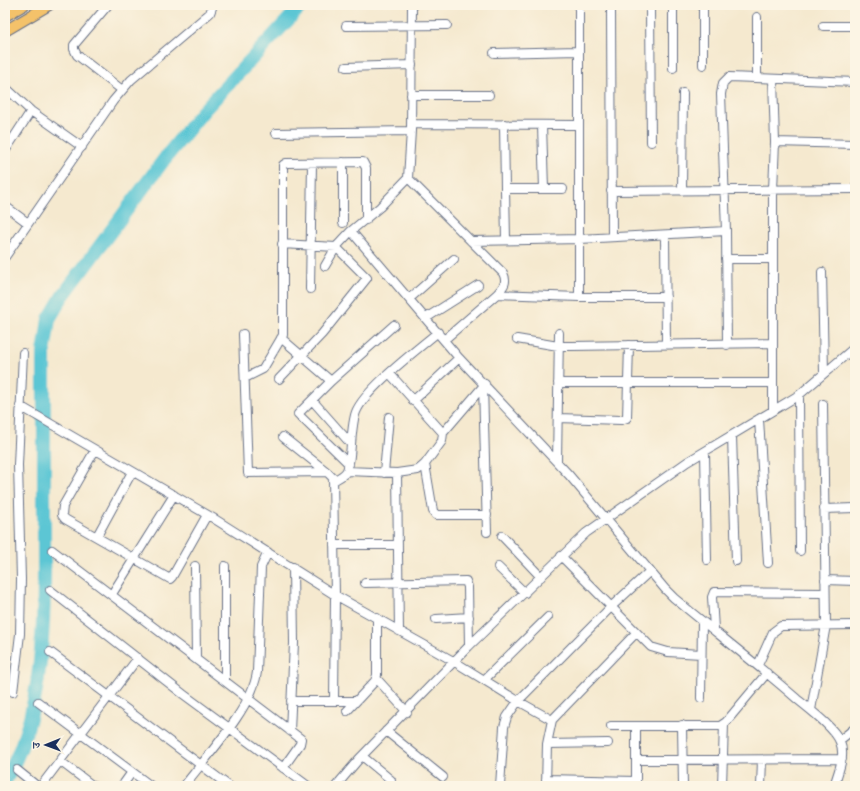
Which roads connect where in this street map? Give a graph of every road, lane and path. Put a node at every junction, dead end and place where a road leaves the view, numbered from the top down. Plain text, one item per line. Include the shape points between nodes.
1 (24, 5) edge
2 (49, 5) edge
3 (108, 5) edge
4 (213, 5) edge
5 (412, 5) edge
6 (579, 5) edge
7 (612, 5) edge
8 (650, 5) edge
9 (673, 5) edge
10 (703, 5) edge
11 (5, 16) edge
12 (757, 17) dead end
13 (447, 25) dead end
14 (346, 26) dead end
15 (412, 26) junction
16 (823, 26) dead end
17 (855, 26) edge
18 (5, 31) edge
19 (578, 51) junction
20 (494, 53) dead end
21 (412, 65) junction
22 (703, 65) dead end
23 (346, 67) dead end
24 (673, 68) dead end
25 (757, 78) junction
26 (773, 79) junction
27 (855, 82) edge
28 (5, 87) edge
29 (122, 90) junction
30 (683, 93) dead end
31 (411, 95) junction
32 (489, 95) dead end
33 (31, 111) junction
34 (504, 124) junction
35 (542, 125) junction
36 (579, 125) junction
37 (411, 127) junction
38 (276, 133) dead end
39 (651, 142) dead end
40 (775, 142) junction
41 (855, 144) edge
42 (82, 147) junction
43 (5, 151) edge
44 (343, 162) junction
45 (312, 163) junction
46 (408, 178) junction
47 (505, 189) junction
48 (544, 189) junction
49 (855, 189) edge
50 (563, 190) dead end
51 (724, 190) junction
52 (773, 190) junction
53 (611, 191) junction
54 (682, 191) junction
55 (5, 206) edge
56 (366, 220) junction
57 (28, 223) junction
58 (343, 223) dead end
59 (351, 231) junction
60 (726, 231) junction
61 (666, 235) junction
62 (612, 237) junction
63 (580, 239) junction
64 (506, 240) junction
65 (471, 241) junction
66 (282, 244) junction
67 (310, 246) junction
68 (336, 247) junction
69 (5, 257) edge
70 (454, 259) dead end
71 (726, 259) junction
72 (773, 260) junction
73 (324, 266) dead end
74 (822, 272) dead end
75 (478, 284) dead end
76 (310, 289) dead end
77 (497, 294) junction
78 (580, 297) junction
79 (666, 297) junction
80 (409, 298) junction
81 (426, 318) junction
82 (394, 325) dead end
83 (438, 332) junction
84 (559, 333) dead end
85 (243, 334) dead end
86 (281, 338) junction
87 (517, 339) dead end
88 (444, 340) junction
89 (773, 343) junction
90 (629, 344) junction
91 (666, 344) junction
92 (727, 344) junction
93 (558, 346) junction
94 (855, 347) edge
95 (23, 352) dead end
96 (302, 357) junction
97 (459, 358) junction
98 (824, 373) junction
99 (390, 374) junction
100 (245, 378) junction
101 (279, 379) dead end
102 (331, 381) junction
103 (773, 383) junction
104 (484, 384) junction
105 (558, 384) junction
106 (628, 384) junction
107 (799, 395) junction
108 (312, 400) junction
109 (413, 401) junction
110 (823, 404) dead end
111 (20, 406) junction
112 (773, 410) junction
113 (389, 417) dead end
114 (558, 418) junction
115 (759, 419) junction
116 (443, 433) junction
117 (732, 436) junction
118 (283, 437) dead end
119 (350, 443) junction
120 (95, 450) junction
121 (705, 452) junction
122 (557, 462) junction
123 (425, 464) junction
124 (348, 468) junction
125 (132, 472) junction
126 (327, 472) junction
127 (384, 473) junction
128 (397, 473) junction
129 (333, 481) junction
130 (174, 496) junction
131 (855, 508) edge
132 (824, 509) junction
133 (207, 515) junction
134 (487, 515) junction
135 (606, 518) junction
136 (487, 532) dead end
137 (97, 536) junction
138 (502, 536) dead end
139 (334, 545) junction
140 (396, 546) junction
141 (52, 550) dead end
142 (800, 551) dead end
143 (268, 552) junction
144 (561, 556) junction
145 (136, 558) junction
146 (707, 560) dead end
147 (736, 561) dead end
148 (768, 563) dead end
149 (195, 566) dead end
150 (225, 566) dead end
151 (293, 567) junction
152 (498, 567) dead end
153 (650, 571) junction
154 (541, 577) junction
155 (825, 580) junction
156 (855, 581) edge
157 (398, 582) junction
158 (365, 583) dead end
159 (50, 590) dead end
160 (525, 593) junction
161 (825, 593) junction
162 (112, 594) junction
163 (335, 595) junction
164 (612, 606) junction
165 (469, 617) junction
166 (377, 618) junction
167 (548, 618) dead end
168 (436, 619) dead end
169 (702, 621) junction
170 (826, 625) junction
171 (855, 625) edge
172 (714, 629) junction
173 (398, 631) junction
174 (636, 634) junction
175 (468, 646) junction
176 (50, 652) dead end
177 (701, 654) junction
178 (138, 658) junction
179 (196, 659) junction
180 (455, 662) junction
181 (758, 665) junction
182 (767, 673) junction
183 (376, 678) junction
184 (484, 680) junction
185 (225, 681) junction
186 (13, 692) dead end
187 (108, 695) junction
188 (701, 698) dead end
189 (248, 699) junction
190 (291, 701) junction
191 (356, 701) junction
192 (518, 701) junction
193 (38, 702) dead end
194 (334, 702) junction
195 (811, 710) junction
196 (347, 711) dead end
197 (406, 712) junction
198 (552, 720) junction
199 (724, 724) junction
200 (682, 725) junction
201 (611, 726) dead end
202 (636, 726) junction
203 (229, 728) junction
204 (855, 728) edge
205 (290, 731) junction
206 (386, 731) junction
207 (80, 733) junction
208 (840, 740) junction
209 (547, 744) junction
210 (608, 744) dead end
211 (362, 756) junction
212 (842, 759) junction
213 (636, 760) junction
214 (683, 760) junction
215 (723, 760) junction
216 (762, 760) junction
217 (60, 761) junction
218 (201, 764) junction
219 (283, 768) junction
220 (18, 770) dead end
221 (132, 772) junction
222 (443, 777) dead end
223 (392, 780) dead end
224 (546, 783) edge
225 (636, 784) edge
226 (37, 786) edge
227 (41, 786) edge
228 (93, 786) edge
229 (122, 786) edge
230 (152, 786) edge
231 (184, 786) edge
232 (229, 786) edge
233 (308, 786) edge
234 (336, 786) edge
235 (500, 786) edge
236 (683, 786) edge
237 (722, 786) edge
238 (761, 786) edge
239 (834, 786) edge

1 - 11 main road
2 - 18 main road
3 - 29 street via 74,45 74,49 77,55
4 - 29 street via 210,13
5 - 15 street
6 - 19 street
7 - 53 street
8 - 39 street
9 - 24 street
10 - 22 street
12 - 25 street
13 - 15 street
14 - 15 street
15 - 21 street
16 - 17 street
19 - 20 street
19 - 36 street
21 - 23 street
21 - 31 street
25 - 26 street
25 - 51 street via 728,77 722,86
26 - 27 street
26 - 40 street
28 - 33 street
29 - 42 street
30 - 54 street
31 - 32 street
31 - 37 street
33 - 42 street
33 - 43 street
34 - 35 street
34 - 37 street
34 - 47 street
35 - 36 street
35 - 48 street
36 - 63 street
37 - 38 street
37 - 46 street
40 - 41 street
40 - 52 street
42 - 57 street
44 - 45 street
44 - 56 street via 361,162 366,165
44 - 58 street
45 - 66 street via 286,162 283,165
45 - 67 street
46 - 56 street
46 - 65 street
47 - 48 street
47 - 64 street
48 - 50 street
49 - 52 street
51 - 52 street
51 - 54 street
51 - 60 street
52 - 72 street
53 - 54 street
53 - 62 street
55 - 57 street
56 - 59 street
57 - 69 street
59 - 68 street
59 - 80 street
60 - 61 street
60 - 71 street
61 - 62 street
61 - 79 street
62 - 63 street
63 - 64 street
63 - 78 street
64 - 65 street
65 - 77 street via 505,278 504,286
66 - 67 street
66 - 86 street
67 - 68 street
67 - 76 street
68 - 73 street
68 - 96 street via 365,274 366,281
70 - 80 street
71 - 72 street
71 - 92 street
72 - 89 street
74 - 98 street
75 - 81 street
77 - 78 street
77 - 88 street
78 - 79 street
79 - 91 street
80 - 81 street
81 - 83 street
82 - 102 street
83 - 88 street
83 - 99 street
84 - 93 street
85 - 100 street
86 - 96 street
86 - 100 street via 263,369
87 - 93 street
88 - 97 street
89 - 92 street
89 - 103 street
90 - 91 street
90 - 93 street
90 - 106 street
91 - 92 street
93 - 105 street
94 - 98 street
95 - 111 street
96 - 101 street
96 - 102 street
97 - 104 street
97 - 109 street
98 - 107 street
99 - 109 street
99 - 119 street via 358,408
100 - 126 street via 248,473
102 - 108 street
103 - 106 street
103 - 112 street
104 - 116 street
104 - 122 street
104 - 134 street
105 - 106 street
105 - 114 street
106 - 114 street via 628,416 624,420
107 - 112 street
107 - 142 street
108 - 119 street
108 - 124 street via 298,416
109 - 116 street
110 - 132 street
111 - 120 street
111 - 186 street via 20,634
112 - 115 street
113 - 127 street
114 - 122 street
115 - 117 street
115 - 148 street
116 - 123 street via 442,440
117 - 121 street
117 - 147 street
118 - 126 street
119 - 124 street
120 - 125 street
120 - 137 street via 62,510 65,519
121 - 135 street
121 - 146 street
122 - 135 street
123 - 128 street via 418,470
123 - 134 street via 433,511 436,515
124 - 127 street
124 - 129 street
125 - 130 street
125 - 137 street
126 - 129 street
127 - 128 street
128 - 140 street
129 - 139 street
130 - 133 street
130 - 145 street
131 - 132 street
132 - 155 street
133 - 143 street
133 - 145 street via 172,578 167,578
134 - 136 street
135 - 144 street
135 - 153 street
137 - 145 street
138 - 154 street
139 - 140 street
139 - 163 street
140 - 157 street
141 - 162 street
143 - 151 street
143 - 189 street via 260,567 256,672 254,688
144 - 154 street
144 - 164 street
145 - 162 street
149 - 179 street
150 - 185 street
151 - 163 street
151 - 190 street via 294,643
152 - 160 street
153 - 164 street
153 - 169 street via 674,598
154 - 160 street
155 - 156 street
155 - 161 street
157 - 158 street
157 - 165 street via 466,581
157 - 173 street
159 - 178 street
160 - 175 street
161 - 170 street
161 - 172 street via 714,592
162 - 179 street
163 - 166 street
163 - 194 street
164 - 174 street
164 - 192 street
165 - 168 street
165 - 175 street
166 - 173 street
166 - 183 street
167 - 184 street
169 - 172 street
169 - 177 street
170 - 171 street
170 - 181 street via 786,625 777,629
170 - 195 street
172 - 181 street
173 - 180 street
174 - 177 street via 662,652
174 - 198 street
175 - 180 street
176 - 187 street
177 - 188 street
178 - 187 street
178 - 203 street
179 - 185 street
180 - 184 street
180 - 197 street
181 - 182 street
182 - 195 street
182 - 199 street
183 - 191 street
183 - 197 street
184 - 192 street
185 - 189 street
187 - 207 street
187 - 218 street
189 - 203 street
189 - 205 street
190 - 194 street
190 - 205 street
191 - 194 street
191 - 196 street
192 - 198 street
192 - 235 street via 507,717 504,727
193 - 207 street
195 - 208 street
197 - 206 street
198 - 209 street
199 - 200 street
199 - 215 street
200 - 202 street
200 - 214 street
201 - 202 street
202 - 213 street
203 - 218 street
203 - 219 street
204 - 208 street
205 - 219 street via 302,741
206 - 211 street
206 - 222 street
207 - 217 street
207 - 221 street
208 - 212 street
209 - 210 street
209 - 224 street
211 - 223 street
211 - 234 street
212 - 216 street
212 - 239 street
213 - 214 street
213 - 225 street
214 - 215 street
214 - 236 street
215 - 216 street
215 - 237 street
216 - 238 street
217 - 227 street
217 - 228 street
218 - 231 street
218 - 232 street
219 - 233 street
220 - 226 street
221 - 229 street
221 - 230 street
224 - 225 street

